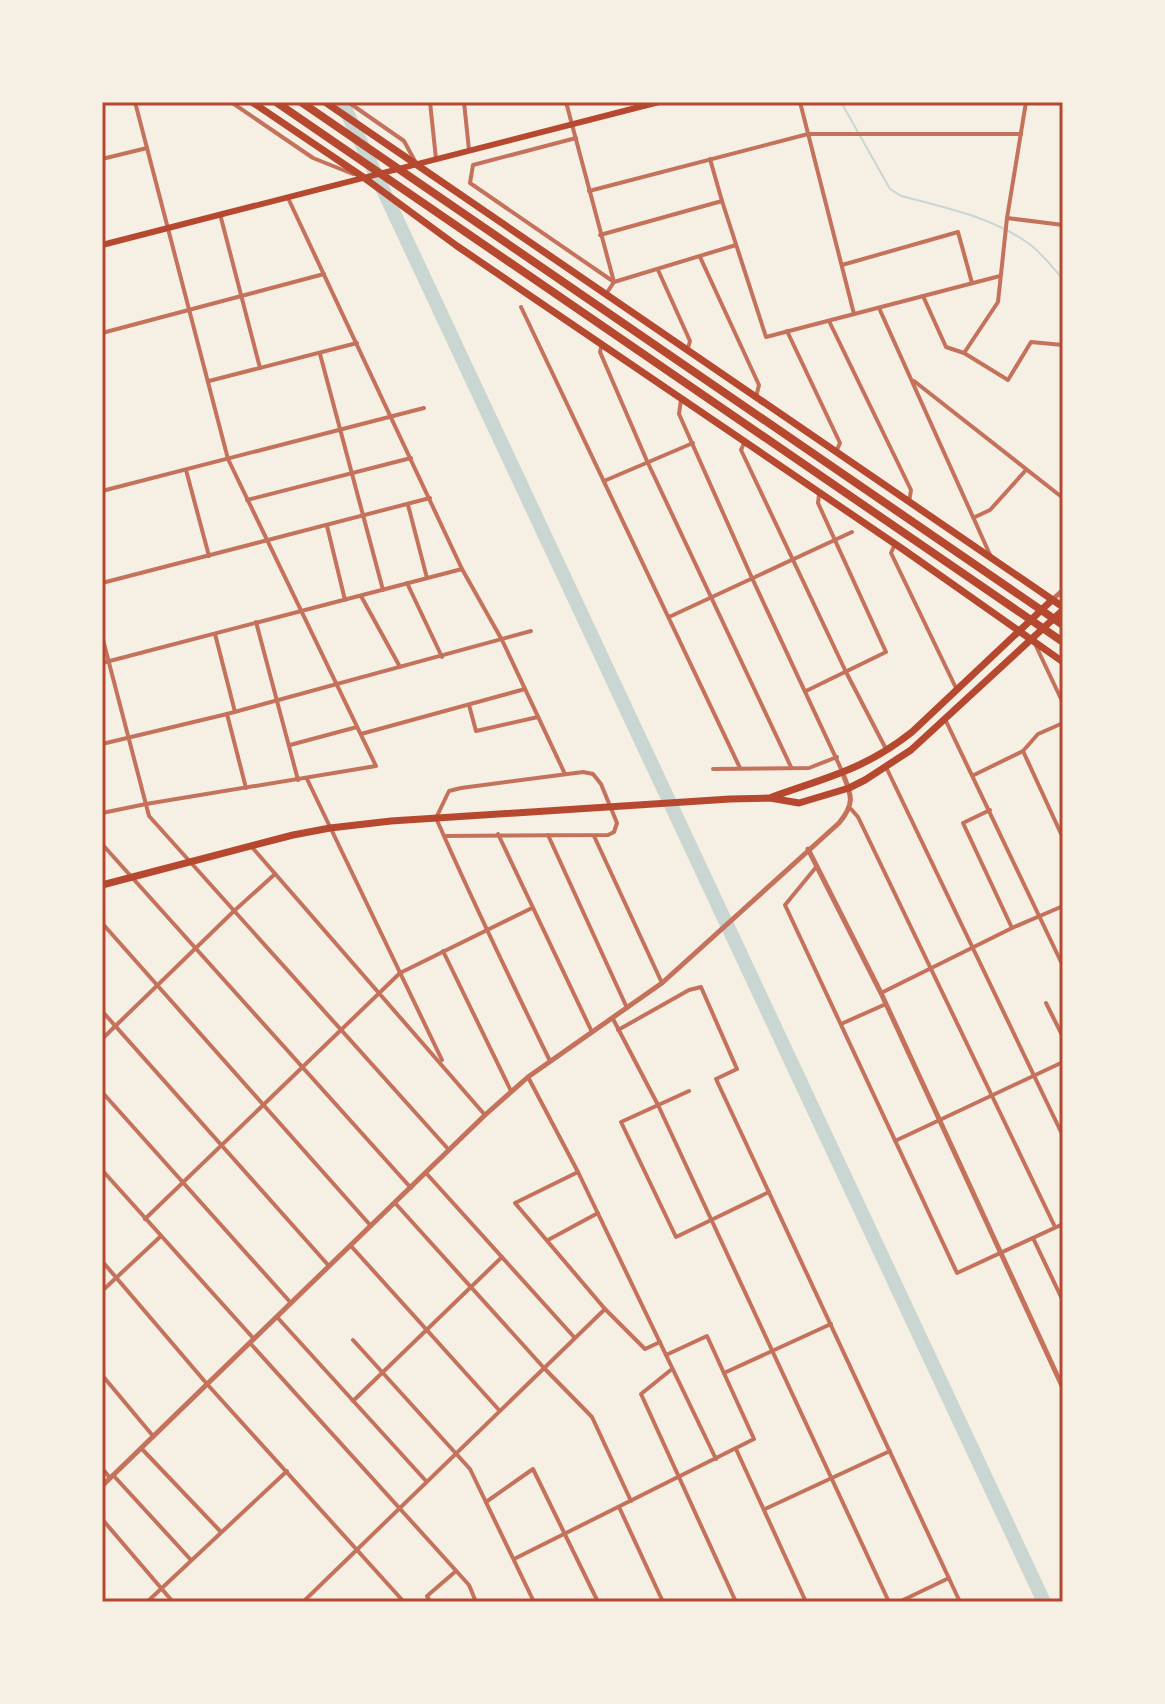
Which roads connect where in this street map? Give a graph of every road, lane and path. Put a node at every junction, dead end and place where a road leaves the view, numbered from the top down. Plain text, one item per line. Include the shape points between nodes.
1 (135, 102) edge
2 (231, 102) edge
3 (252, 102) edge
4 (276, 102) edge
5 (301, 102) edge
6 (325, 102) edge
7 (348, 102) edge
8 (430, 102) edge
9 (464, 102) edge
10 (566, 102) edge
11 (659, 102) edge
12 (800, 102) edge
13 (1026, 102) edge
14 (572, 123) junction
15 (808, 134) junction
16 (1021, 134) junction
17 (576, 138) junction
18 (147, 148) junction
19 (469, 150) junction
20 (102, 159) edge
21 (436, 159) junction
22 (710, 159) junction
23 (417, 163) junction
24 (363, 177) junction
25 (589, 191) junction
26 (287, 196) junction
27 (722, 201) junction
28 (220, 214) junction
29 (1007, 218) junction
30 (1063, 225) edge
31 (167, 228) junction
32 (600, 235) junction
33 (102, 245) edge
34 (737, 245) junction
35 (700, 257) junction
36 (842, 265) junction
37 (658, 270) junction
38 (324, 274) junction
39 (1000, 276) junction
40 (614, 282) junction
41 (972, 283) junction
42 (606, 294) junction
43 (241, 295) junction
44 (923, 296) junction
45 (521, 307) dead end
46 (879, 308) junction
47 (1063, 308) edge
48 (188, 309) junction
49 (854, 314) junction
50 (829, 321) junction
51 (1063, 321) edge
52 (787, 331) junction
53 (102, 333) edge
54 (357, 343) junction
55 (602, 344) junction
56 (1063, 345) edge
57 (687, 351) junction
58 (964, 353) junction
59 (320, 354) junction
60 (260, 368) junction
61 (912, 380) junction
62 (209, 381) junction
63 (756, 397) junction
64 (681, 398) junction
65 (424, 408) dead end
66 (391, 416) junction
67 (341, 430) junction
68 (745, 441) junction
69 (693, 443) junction
70 (836, 452) junction
71 (411, 458) junction
72 (228, 459) junction
73 (647, 461) junction
74 (186, 470) junction
75 (1026, 470) junction
76 (353, 475) junction
77 (604, 481) junction
78 (102, 491) edge
79 (819, 492) junction
80 (430, 498) junction
81 (1063, 498) edge
82 (247, 500) junction
83 (909, 502) junction
84 (408, 505) junction
85 (364, 516) junction
86 (975, 517) junction
87 (327, 526) junction
88 (852, 532) dead end
89 (835, 540) junction
90 (266, 541) junction
91 (895, 544) junction
92 (209, 556) junction
93 (792, 559) junction
94 (992, 560) junction
95 (462, 569) junction
96 (427, 578) junction
97 (752, 578) junction
98 (102, 583) edge
99 (407, 583) junction
100 (383, 590) junction
101 (1063, 590) edge
102 (361, 596) junction
103 (711, 597) junction
104 (345, 600) junction
105 (1052, 600) junction
106 (1063, 609) edge
107 (300, 612) junction
108 (669, 617) junction
109 (256, 622) junction
110 (1063, 625) edge
111 (531, 631) dead end
112 (1019, 633) junction
113 (215, 634) junction
114 (102, 636) edge
115 (502, 640) junction
116 (1032, 641) junction
117 (1063, 642) edge
118 (442, 657) junction
119 (109, 661) junction
120 (1063, 662) edge
121 (102, 663) edge
122 (400, 668) junction
123 (846, 672) junction
124 (335, 685) junction
125 (525, 689) junction
126 (957, 690) junction
127 (806, 691) junction
128 (276, 699) junction
129 (1063, 703) edge
130 (469, 705) junction
131 (235, 712) junction
132 (227, 714) junction
133 (538, 717) junction
134 (945, 719) junction
135 (1063, 723) edge
136 (357, 727) junction
137 (360, 734) junction
138 (129, 737) junction
139 (102, 744) edge
140 (290, 745) junction
141 (1023, 751) junction
142 (887, 752) junction
143 (837, 757) junction
144 (791, 767) junction
145 (886, 767) junction
146 (740, 768) junction
147 (713, 769) dead end
148 (565, 774) junction
149 (843, 774) junction
150 (974, 775) junction
151 (306, 779) junction
152 (298, 780) junction
153 (246, 788) junction
154 (849, 788) junction
155 (770, 798) junction
156 (146, 804) junction
157 (851, 809) junction
158 (990, 810) junction
159 (102, 813) edge
160 (436, 818) junction
161 (330, 828) junction
162 (498, 834) junction
163 (548, 835) junction
164 (444, 836) junction
165 (594, 836) junction
166 (1063, 838) edge
167 (102, 844) edge
168 (251, 846) junction
169 (808, 849) junction
170 (191, 862) junction
171 (817, 866) junction
172 (275, 874) junction
173 (131, 877) junction
174 (102, 885) edge
175 (1063, 906) edge
176 (532, 908) junction
177 (234, 911) junction
178 (1040, 916) junction
179 (102, 923) edge
180 (1012, 928) junction
181 (486, 930) junction
182 (196, 948) junction
183 (973, 948) junction
184 (443, 951) junction
185 (1063, 966) edge
186 (932, 969) junction
187 (400, 973) junction
188 (662, 983) junction
189 (156, 986) junction
190 (378, 992) junction
191 (881, 993) junction
192 (1046, 1003) dead end
193 (886, 1004) junction
194 (627, 1009) junction
195 (102, 1011) edge
196 (613, 1019) junction
197 (841, 1024) junction
198 (115, 1026) junction
199 (340, 1029) junction
200 (618, 1030) junction
201 (592, 1032) junction
202 (1063, 1037) edge
203 (102, 1039) edge
204 (550, 1061) junction
205 (1063, 1062) edge
206 (444, 1066) junction
207 (302, 1067) junction
208 (1035, 1075) junction
209 (528, 1077) junction
210 (511, 1091) junction
211 (689, 1091) dead end
212 (102, 1092) edge
213 (992, 1095) junction
214 (262, 1105) junction
215 (658, 1105) junction
216 (485, 1115) junction
217 (940, 1120) junction
218 (1063, 1136) edge
219 (895, 1141) junction
220 (221, 1145) junction
221 (449, 1150) junction
222 (102, 1170) edge
223 (578, 1172) junction
224 (426, 1173) junction
225 (183, 1183) junction
226 (411, 1188) junction
227 (769, 1192) junction
228 (395, 1203) junction
229 (598, 1213) junction
230 (145, 1219) junction
231 (711, 1220) junction
232 (1063, 1224) edge
233 (371, 1226) junction
234 (1056, 1227) junction
235 (161, 1236) junction
236 (1033, 1238) junction
237 (548, 1240) junction
238 (351, 1246) junction
239 (1001, 1254) junction
240 (502, 1257) junction
241 (102, 1261) edge
242 (329, 1266) junction
243 (116, 1278) junction
244 (471, 1287) junction
245 (102, 1291) edge
246 (1063, 1301) edge
247 (291, 1303) junction
248 (605, 1309) junction
249 (277, 1317) junction
250 (831, 1324) junction
251 (426, 1329) junction
252 (574, 1337) junction
253 (353, 1340) dead end
254 (252, 1341) junction
255 (660, 1342) junction
256 (771, 1350) junction
257 (666, 1355) junction
258 (544, 1368) junction
259 (673, 1368) junction
260 (383, 1373) junction
261 (724, 1373) junction
262 (102, 1375) edge
263 (207, 1384) junction
264 (1063, 1388) edge
265 (353, 1401) junction
266 (499, 1410) junction
267 (153, 1436) junction
268 (141, 1448) junction
269 (736, 1449) junction
270 (890, 1451) junction
271 (456, 1454) junction
272 (716, 1460) junction
273 (102, 1468) edge
274 (287, 1471) junction
275 (112, 1476) junction
276 (678, 1478) junction
277 (831, 1478) junction
278 (426, 1482) junction
279 (102, 1486) edge
280 (631, 1501) junction
281 (486, 1502) junction
282 (619, 1507) junction
283 (398, 1509) junction
284 (764, 1509) junction
285 (102, 1519) edge
286 (221, 1532) junction
287 (565, 1533) junction
288 (355, 1550) junction
289 (514, 1559) junction
290 (191, 1560) junction
291 (456, 1571) junction
292 (949, 1578) junction
293 (162, 1588) junction
294 (307, 1601) edge
295 (147, 1602) edge
296 (173, 1602) edge
297 (404, 1602) edge
298 (430, 1602) edge
299 (476, 1602) edge
300 (534, 1602) edge
301 (598, 1602) edge
302 (663, 1602) edge
303 (736, 1602) edge
304 (806, 1602) edge
305 (889, 1602) edge
306 (899, 1602) edge
307 (960, 1602) edge

1 - 18 street
2 - 24 street via 313,158
3 - 24 main road
4 - 117 highway
5 - 110 highway
6 - 23 main road
7 - 23 street via 404,141
8 - 21 street
9 - 19 street
10 - 14 street
11 - 14 main road
12 - 15 street
13 - 16 street
14 - 17 street
14 - 19 main road
15 - 16 street
15 - 22 street
15 - 36 street
16 - 29 street
17 - 25 street
17 - 40 street via 473,165 470,183
18 - 20 street
18 - 31 street
19 - 21 main road
21 - 23 main road
22 - 25 street
22 - 27 street
23 - 24 main road
23 - 42 main road
24 - 26 main road
24 - 55 main road
25 - 32 street
26 - 28 main road
26 - 38 street
27 - 32 street
27 - 34 street
28 - 31 main road
28 - 43 street
29 - 30 street
29 - 39 street
31 - 33 main road
31 - 48 street
32 - 40 street
34 - 35 street
34 - 52 street via 766,337
35 - 37 street
35 - 63 street via 759,385
36 - 41 street via 958,232
36 - 49 street
37 - 40 street
37 - 57 street via 690,341
38 - 43 street
38 - 54 street
39 - 41 street
39 - 58 street via 998,302
40 - 42 street
41 - 44 street
42 - 57 main road
43 - 48 street
43 - 60 street
44 - 46 street
44 - 58 street via 946,347
45 - 77 street
46 - 49 street
46 - 61 street
47 - 51 street
48 - 53 street
48 - 62 street
49 - 50 street
50 - 52 street
50 - 83 street via 911,490
52 - 70 street via 840,443
54 - 59 street
54 - 66 street
55 - 64 main road
55 - 73 street via 600,352
56 - 58 street via 1031,342 1008,380
57 - 63 main road
59 - 60 street
59 - 67 street
60 - 62 street
61 - 75 street
61 - 86 street
62 - 72 street
63 - 70 main road
64 - 68 main road
64 - 69 street via 679,414
65 - 66 street
66 - 67 street
66 - 71 street
67 - 72 street
67 - 76 street
68 - 79 main road
68 - 93 street via 741,450
69 - 73 street
69 - 97 street
70 - 83 main road
71 - 76 street
71 - 80 street
72 - 74 street
72 - 82 street
73 - 77 street
73 - 103 street
74 - 78 street
74 - 92 street
75 - 81 street
75 - 86 street via 990,510
76 - 82 street
76 - 85 street
77 - 108 street
79 - 89 street via 818,503
79 - 91 main road
80 - 84 street
80 - 95 street
82 - 90 street
83 - 94 main road
84 - 85 street
84 - 96 street
85 - 87 street
85 - 100 street
86 - 94 street
87 - 90 street
87 - 104 street
88 - 89 street
89 - 93 street
89 - 123 street via 886,652
90 - 92 street
90 - 107 street
91 - 112 main road
91 - 126 street via 891,553
92 - 98 street
93 - 97 street
93 - 123 street
94 - 105 main road
95 - 96 street
95 - 115 street
96 - 99 street
97 - 103 street
97 - 127 street
99 - 100 street
99 - 118 street
100 - 102 street
101 - 105 street
102 - 104 street
102 - 122 street
103 - 108 street
103 - 144 street
104 - 107 street
105 - 106 main road
105 - 112 main road
106 - 116 main road
107 - 109 street
107 - 124 street
108 - 146 street
109 - 113 street
109 - 128 street
111 - 115 street
112 - 116 main road
112 - 126 main road
113 - 119 street
113 - 131 street
114 - 119 street
115 - 118 street
115 - 125 street
116 - 120 main road
116 - 129 street
116 - 134 main road
118 - 122 street
119 - 121 street
119 - 138 street
122 - 124 street
123 - 127 street
123 - 142 street
124 - 128 street
124 - 136 street
125 - 130 street
125 - 133 street
126 - 142 main road
127 - 143 street
128 - 131 street
128 - 140 street
130 - 133 street via 476,731
130 - 137 street
131 - 132 street
132 - 138 street
132 - 153 street
133 - 148 street
134 - 145 main road
134 - 150 street
135 - 141 street via 1038,734
136 - 137 street
136 - 140 street
137 - 151 street via 376,766
138 - 139 street
138 - 156 street
140 - 152 street
141 - 150 street
141 - 166 street
142 - 149 main road
143 - 144 street via 809,768
143 - 149 street
144 - 146 street
145 - 154 main road
145 - 183 street
146 - 147 street
148 - 160 street via 449,791
148 - 165 street via 593,774 601,784 617,827 608,835
149 - 154 street
149 - 155 main road
150 - 158 street
151 - 152 street
151 - 161 street
152 - 153 street
153 - 156 street
154 - 155 main road via 799,803
154 - 157 street
155 - 160 main road
156 - 159 street
156 - 170 street via 149,816
157 - 169 street
157 - 186 street
158 - 178 street
158 - 180 street via 963,823
160 - 161 main road
160 - 164 street
161 - 168 main road
161 - 187 street
162 - 163 street
162 - 164 street
162 - 176 street
163 - 165 street
163 - 194 street
164 - 181 street
165 - 188 street
167 - 173 street
168 - 170 main road
168 - 172 street
169 - 171 street
169 - 188 street
170 - 173 main road
170 - 177 street
171 - 191 street
171 - 197 street via 785,905
172 - 177 street
172 - 190 street
173 - 174 main road
173 - 182 street
175 - 178 street
176 - 181 street
176 - 201 street
177 - 182 street
177 - 199 street
178 - 180 street
178 - 185 street
179 - 189 street
180 - 183 street
181 - 184 street
181 - 204 street
182 - 189 street
182 - 207 street
183 - 186 street
183 - 208 street
184 - 187 street
184 - 210 street
186 - 191 street
186 - 213 street
187 - 190 street
187 - 206 street
188 - 194 street
189 - 198 street
189 - 214 street
190 - 199 street
190 - 206 street
191 - 193 street
192 - 202 street
193 - 197 street
193 - 217 street
194 - 196 street
195 - 198 street
196 - 200 street
196 - 201 street
197 - 219 street
198 - 203 street
198 - 220 street
199 - 207 street
199 - 221 street
200 - 215 street
200 - 227 street via 701,987 737,1069 716,1079
201 - 204 street
204 - 209 street
205 - 208 street
206 - 216 street
207 - 214 street
207 - 226 street
208 - 213 street
208 - 218 street
209 - 210 street
209 - 223 street
210 - 216 street
211 - 215 street
212 - 225 street
213 - 217 street
213 - 234 street
214 - 220 street
214 - 233 street
215 - 231 street
215 - 231 street via 621,1122 676,1237
216 - 221 street
217 - 219 street
217 - 239 street
219 - 239 street via 957,1273
220 - 225 street
220 - 242 street
221 - 224 street
222 - 230 street
223 - 229 street
223 - 237 street via 515,1203
224 - 226 street
224 - 240 street
225 - 230 street
225 - 247 street
226 - 228 street
227 - 231 street
227 - 250 street
228 - 233 street
228 - 244 street
229 - 237 street
229 - 255 street
230 - 235 street
231 - 256 street
232 - 234 street
233 - 238 street
234 - 236 street
235 - 243 street
235 - 254 street
236 - 239 street
236 - 246 street
237 - 248 street
238 - 242 street
238 - 251 street
239 - 264 street
240 - 244 street
240 - 252 street
241 - 243 street
242 - 247 street
243 - 245 street
243 - 263 street
244 - 251 street
244 - 258 street
247 - 249 street
248 - 252 street
248 - 255 street via 645,1349
249 - 254 street
249 - 265 street
250 - 256 street
250 - 270 street
251 - 260 street
251 - 266 street
252 - 258 street
253 - 260 street
254 - 263 street
254 - 283 street
255 - 257 street
256 - 261 street
256 - 277 street
257 - 259 street
257 - 261 street via 707,1336
258 - 266 street
258 - 280 street via 592,1417
259 - 272 street
259 - 276 street via 641,1394
260 - 265 street
260 - 271 street
261 - 269 street via 754,1439
262 - 267 street
263 - 267 street
263 - 274 street
265 - 278 street
266 - 271 street
267 - 268 street
268 - 275 street
268 - 286 street
269 - 272 street
269 - 284 street
270 - 277 street
270 - 292 street
271 - 278 street
271 - 281 street
272 - 276 street
273 - 275 street
274 - 286 street
274 - 288 street
275 - 279 street
275 - 290 street
276 - 280 street
276 - 303 street
277 - 284 street
277 - 305 street
278 - 283 street
280 - 282 street
281 - 287 street via 533,1469
281 - 289 street
282 - 287 street
282 - 302 street
283 - 288 street
283 - 291 street
284 - 304 street
285 - 293 street
286 - 290 street
287 - 289 street
287 - 301 street
288 - 294 street
288 - 297 street
289 - 300 street
290 - 293 street
291 - 298 street via 427,1596
291 - 299 street
292 - 306 street
292 - 307 street
293 - 295 street
293 - 296 street

